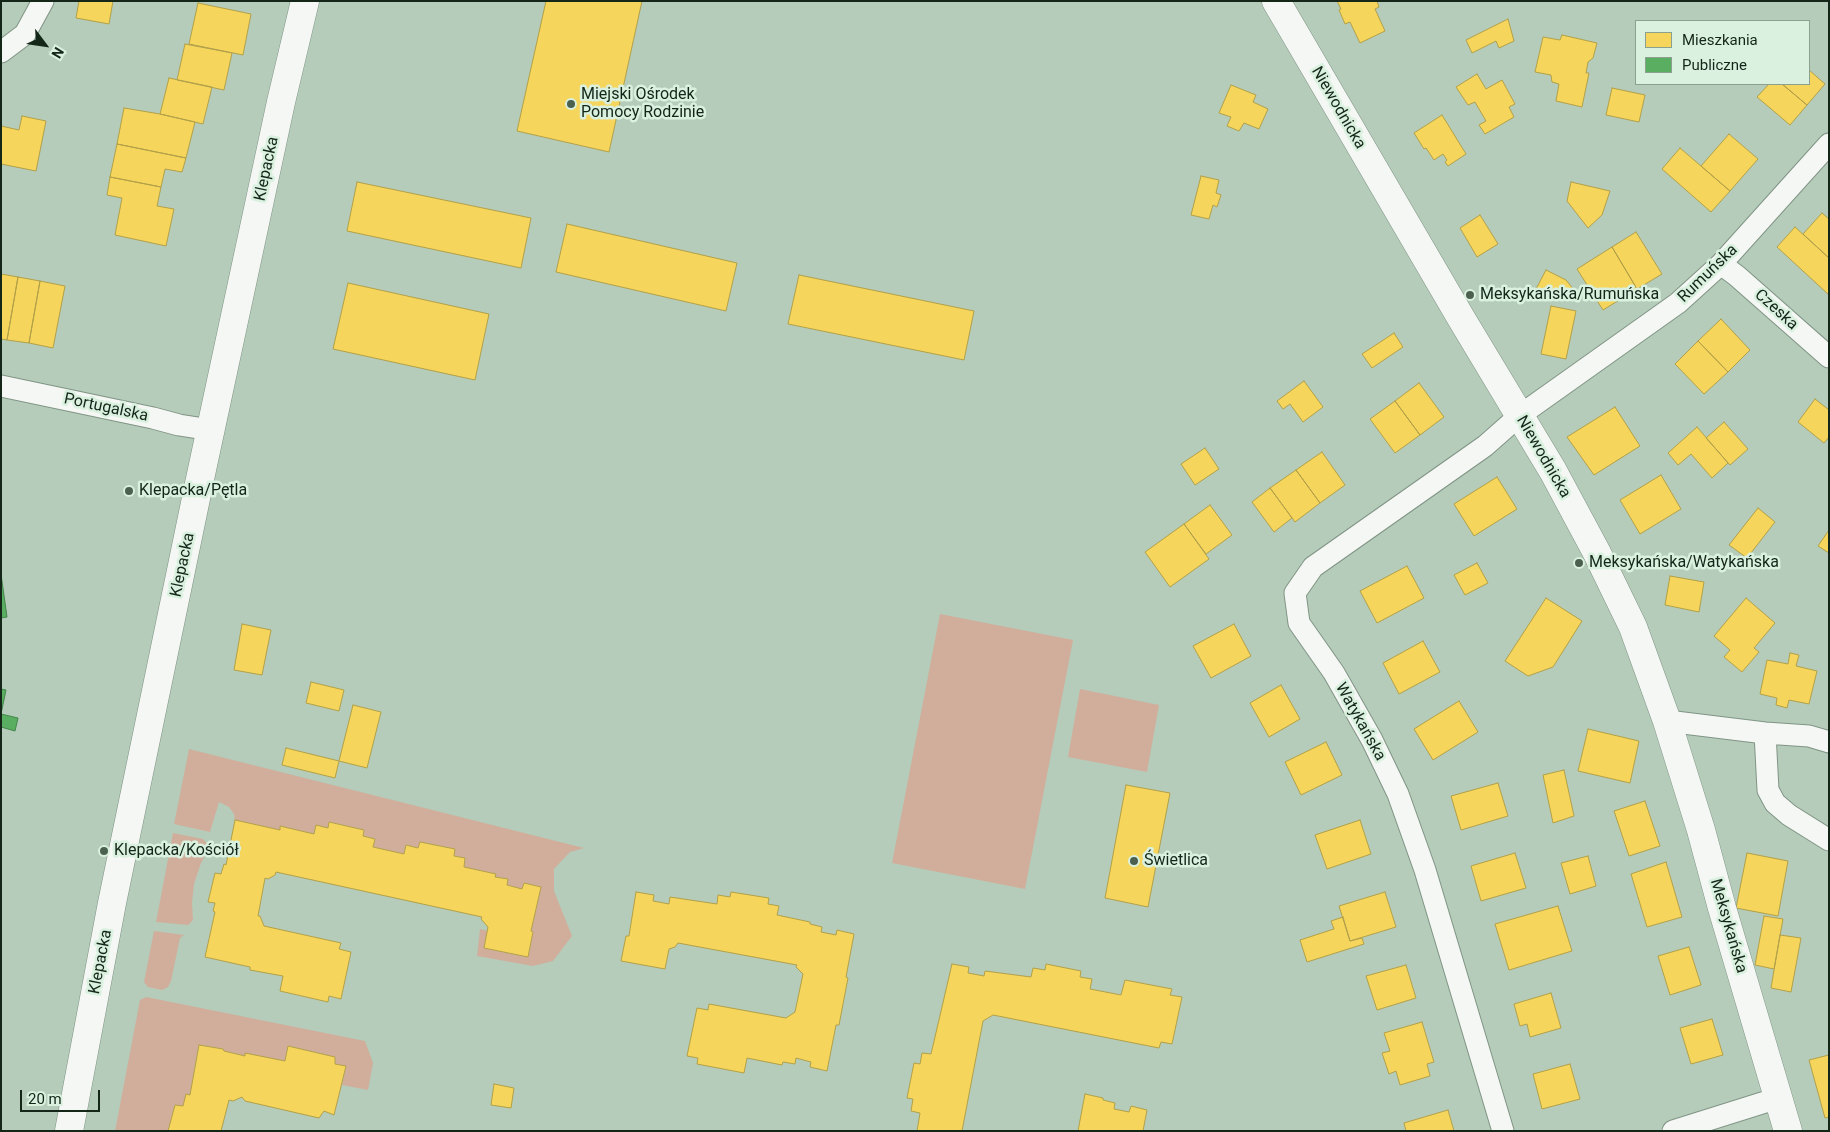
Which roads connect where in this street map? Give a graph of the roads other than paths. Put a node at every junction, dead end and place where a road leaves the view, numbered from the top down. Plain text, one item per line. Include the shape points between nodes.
1 (43, 1) edge
2 (305, 1) edge
3 (1276, 1) edge
4 (1, 52) edge
5 (1829, 144) edge
6 (1721, 264) junction
7 (1829, 357) edge
8 (1, 386) edge
9 (1519, 416) junction
10 (210, 430) junction
11 (1667, 721) junction
12 (1765, 733) junction
13 (1829, 742) edge
14 (1829, 840) edge
15 (1778, 1098) junction
16 (69, 1131) edge
17 (1503, 1131) edge
18 (1673, 1131) edge
19 (1788, 1131) edge

1 - 4 street via 25,34
2 - 10 street, Klepacka
3 - 9 street, Niewodnicka
5 - 6 street, Rumuńska
6 - 7 street, Czeska
6 - 9 street, Rumuńska via 1678,303
8 - 10 street, Portugalska
9 - 11 street, Niewodnicka via 1553,471 1601,561 1633,627
9 - 17 street, Watykańska via 1485,446 1313,567 1295,593 1299,623 1334,673 1398,794 1425,870
10 - 16 street, Klepacka via 112,903
11 - 12 street
11 - 15 street, Meksykańska via 1702,830
12 - 13 street via 1809,736
12 - 14 street via 1768,790 1775,803 1788,815
15 - 18 street
15 - 19 street, Meksykańska

